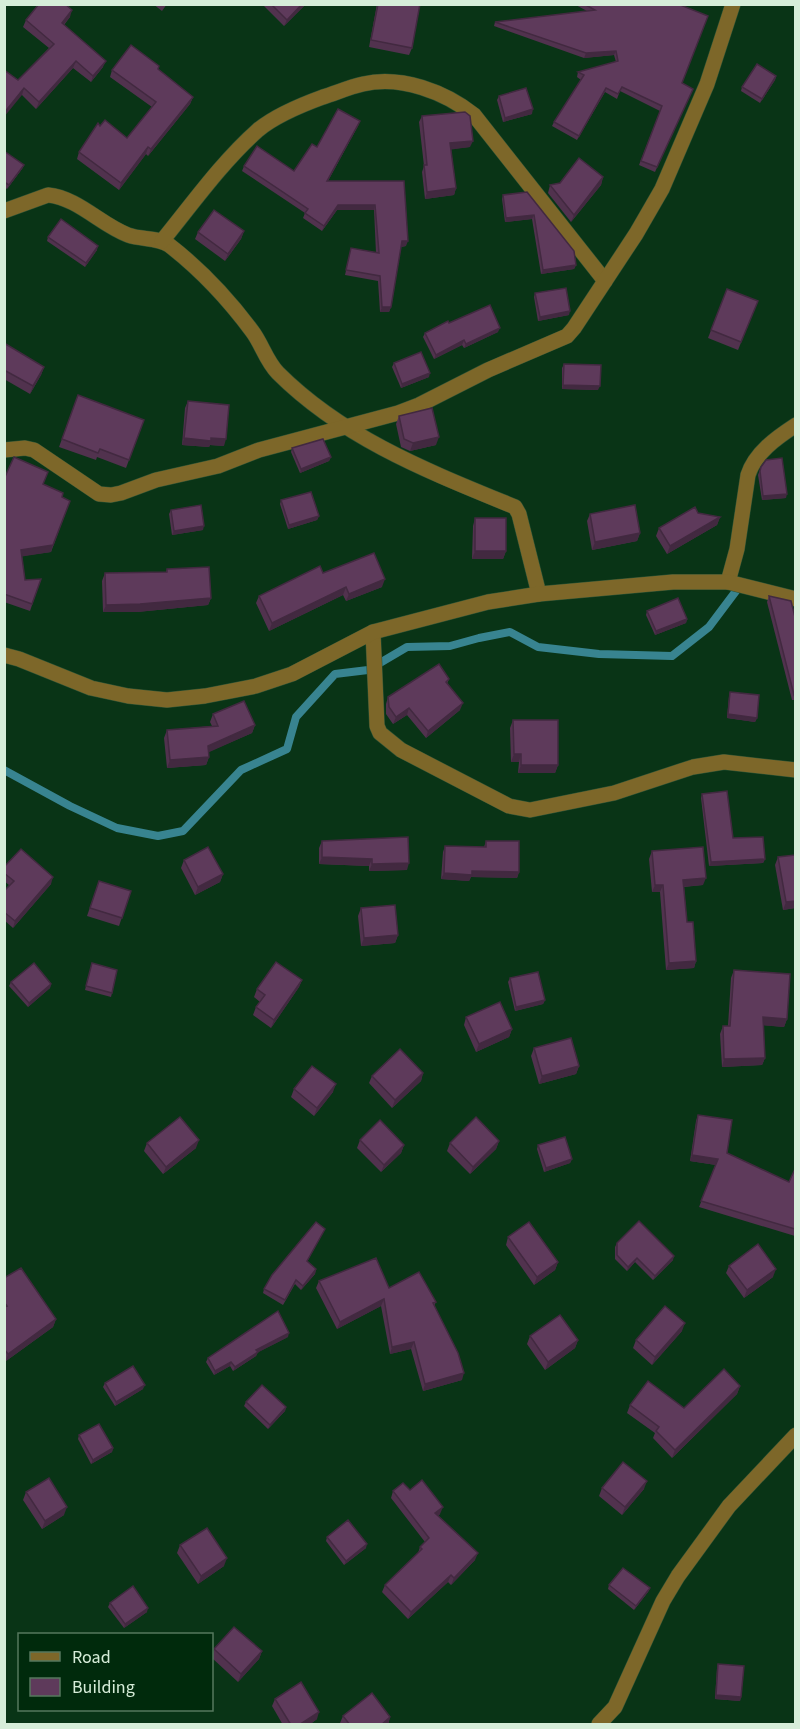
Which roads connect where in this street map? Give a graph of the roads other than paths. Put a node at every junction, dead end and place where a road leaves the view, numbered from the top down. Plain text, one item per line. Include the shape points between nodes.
1 (733, 4) edge
2 (4, 211) edge
3 (162, 241) junction
4 (605, 281) junction
5 (795, 425) edge
6 (345, 427) junction
7 (4, 450) edge
8 (728, 582) junction
9 (539, 594) junction
10 (795, 599) edge
11 (374, 632) junction
12 (4, 655) edge
13 (795, 770) edge
14 (795, 1435) edge
15 (599, 1725) edge

1 - 4 street via 671,170
2 - 3 street via 55,196 128,235
3 - 4 street via 227,160 260,128 301,105 364,84 390,83 441,94 474,115
3 - 6 street via 225,298 253,332 276,371 319,410
4 - 6 street via 567,336 419,405
5 - 8 street via 752,463 738,549
6 - 7 street via 111,495 99,494 34,450
6 - 9 street via 429,471 515,507
8 - 9 street via 673,582
8 - 10 street
9 - 11 street via 488,602
11 - 12 street via 283,677 256,686 167,700 91,688
11 - 13 street via 377,726 381,733 401,750 520,810 614,793 693,767 724,762
14 - 15 street via 729,1506 678,1576 615,1707

